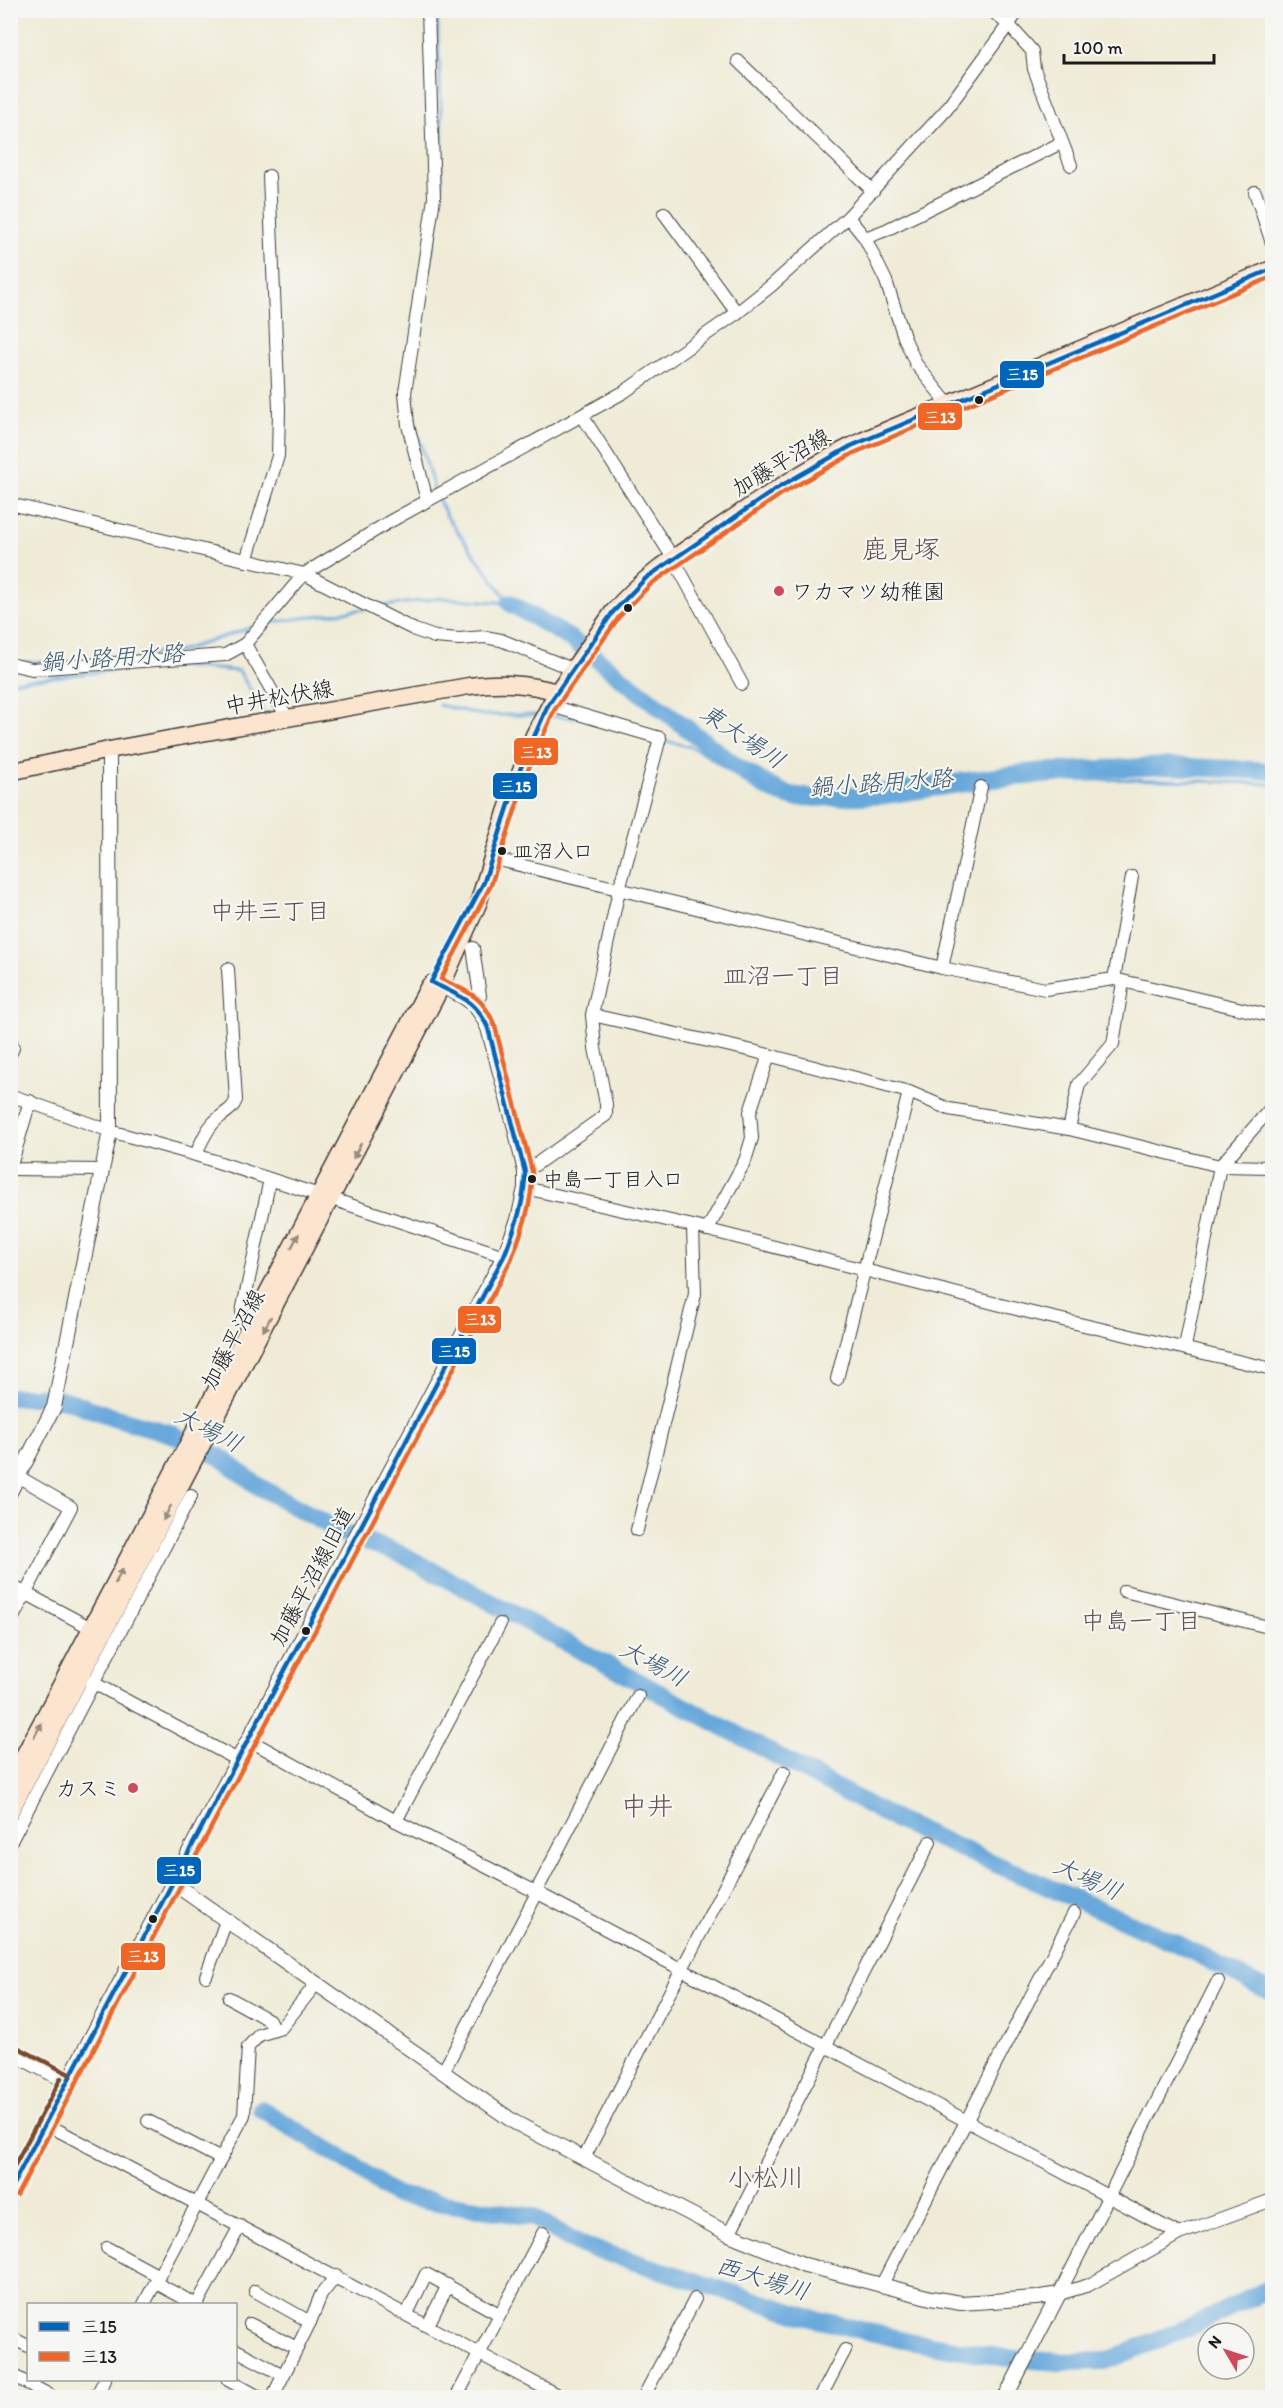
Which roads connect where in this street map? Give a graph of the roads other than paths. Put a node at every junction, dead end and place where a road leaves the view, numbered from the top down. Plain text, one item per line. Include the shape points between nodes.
1 (428, 10) edge
2 (991, 10) edge
3 (1019, 10) edge
4 (1008, 24) junction
5 (738, 61) dead end
6 (1062, 143) junction
7 (1071, 165) dead end
8 (269, 176) dead end
9 (873, 191) junction
10 (1255, 192) dead end
11 (663, 213) dead end
12 (848, 217) junction
13 (865, 238) junction
14 (1272, 243) edge
15 (1272, 268) edge
16 (737, 313) junction
17 (948, 404) junction
18 (582, 417) junction
19 (427, 501) junction
20 (10, 504) edge
21 (673, 558) junction
22 (246, 561) junction
23 (304, 574) junction
24 (245, 644) junction
25 (10, 664) edge
26 (572, 669) junction
27 (742, 684) dead end
28 (552, 698) junction
29 (288, 718) junction
30 (109, 750) junction
31 (10, 772) edge
32 (981, 787) dead end
33 (491, 858) junction
34 (1132, 877) dead end
35 (619, 890) junction
36 (473, 948) dead end
37 (942, 968) junction
38 (228, 969) dead end
39 (1119, 980) junction
40 (436, 984) junction
41 (474, 1004) junction
42 (592, 1015) junction
43 (1272, 1016) edge
44 (10, 1040) edge
45 (10, 1054) edge
46 (770, 1055) junction
47 (909, 1092) junction
48 (10, 1095) edge
49 (30, 1101) junction
50 (1272, 1107) edge
51 (1069, 1129) junction
52 (110, 1131) junction
53 (196, 1155) junction
54 (1220, 1166) junction
55 (1272, 1167) edge
56 (102, 1170) junction
57 (525, 1172) junction
58 (270, 1179) junction
59 (525, 1188) junction
60 (326, 1197) junction
61 (693, 1226) junction
62 (707, 1230) junction
63 (504, 1256) junction
64 (867, 1269) junction
65 (242, 1312) dead end
66 (1185, 1347) junction
67 (1272, 1369) edge
68 (837, 1379) dead end
69 (188, 1458) junction
70 (19, 1478) junction
71 (10, 1492) edge
72 (190, 1496) dead end
73 (637, 1530) dead end
74 (10, 1585) edge
75 (1124, 1591) dead end
76 (26, 1593) junction
77 (10, 1623) edge
78 (500, 1624) dead end
79 (92, 1628) junction
80 (1272, 1628) edge
81 (88, 1680) junction
82 (638, 1696) dead end
83 (249, 1740) junction
84 (238, 1760) junction
85 (784, 1772) dead end
86 (10, 1782) edge
87 (10, 1812) edge
88 (396, 1821) junction
89 (930, 1842) dead end
90 (10, 1844) edge
91 (173, 1883) junction
92 (537, 1893) junction
93 (1074, 1913) dead end
94 (226, 1921) junction
95 (682, 1970) junction
96 (206, 1976) dead end
97 (1218, 1981) dead end
98 (316, 1984) junction
99 (229, 1998) dead end
100 (274, 2030) junction
101 (826, 2046) junction
102 (10, 2052) edge
103 (443, 2072) junction
104 (68, 2082) junction
105 (148, 2121) dead end
106 (966, 2122) junction
107 (46, 2124) junction
108 (584, 2158) junction
109 (221, 2159) junction
110 (10, 2191) edge
111 (1108, 2197) junction
112 (1272, 2200) edge
113 (198, 2204) junction
114 (240, 2226) junction
115 (543, 2233) dead end
116 (729, 2234) junction
117 (1179, 2234) junction
118 (108, 2248) dead end
119 (336, 2276) junction
120 (158, 2279) junction
121 (448, 2285) junction
122 (881, 2286) junction
123 (255, 2292) dead end
124 (1059, 2294) junction
125 (695, 2299) dead end
126 (145, 2303) edge
127 (194, 2303) edge
128 (197, 2303) edge
129 (407, 2314) junction
130 (499, 2314) junction
131 (310, 2322) junction
132 (250, 2324) dead end
133 (428, 2325) junction
134 (10, 2337) edge
135 (27, 2346) edge
136 (297, 2348) junction
137 (845, 2350) dead end
138 (237, 2351) edge
139 (479, 2353) junction
140 (10, 2374) edge
141 (283, 2375) junction
142 (232, 2381) edge
143 (31, 2385) junction
144 (24, 2397) edge
145 (54, 2397) edge
146 (261, 2397) edge
147 (272, 2397) edge
148 (456, 2397) edge
149 (563, 2397) edge
150 (643, 2397) edge
151 (820, 2397) edge
152 (1005, 2397) edge

1 - 19 street via 434,198 405,393 408,425
2 - 4 street
3 - 4 street
4 - 6 street via 1032,51 1034,69
4 - 9 street via 946,110
5 - 9 street
6 - 7 street
6 - 13 street
8 - 22 street via 278,456
9 - 12 street
10 - 14 street
11 - 16 street
12 - 13 street
12 - 16 street
13 - 17 street via 886,281 916,364
15 - 17 main road, 加藤平沼線
16 - 18 street
17 - 21 main road, 加藤平沼線 via 832,455
18 - 19 street
18 - 21 street
19 - 23 street
20 - 22 street
21 - 26 main road, 加藤平沼線 via 624,599
21 - 27 street
22 - 23 street
23 - 24 street
23 - 26 street via 415,630 435,637 501,640
24 - 25 street via 225,655 32,669
24 - 29 street
26 - 28 main road, 加藤平沼線
28 - 29 main road, 中井松伏線 via 525,684 495,683
28 - 33 main road, 加藤平沼線 via 521,767
28 - 35 street via 660,738
29 - 30 main road, 中井松伏線
30 - 31 main road, 中井松伏線
30 - 52 street
32 - 37 street
33 - 35 street
33 - 40 main road, 加藤平沼線 via 472,922
34 - 39 street
35 - 37 street
35 - 42 street
36 - 41 street via 480,996
37 - 39 street via 1045,989
38 - 53 street via 236,1100 230,1111 210,1128
39 - 43 street
39 - 51 street via 1113,1044 1079,1084
40 - 41 street
40 - 60 main road, 加藤平沼線
41 - 57 street, 加藤平沼線旧道 via 488,1028
42 - 46 street
42 - 57 street via 606,1115
44 - 45 street
46 - 47 street
46 - 62 street via 750,1112 752,1138 745,1161
47 - 51 street via 949,1109
47 - 64 street
48 - 49 street
49 - 52 street
49 - 56 street via 10,1170
50 - 54 street
51 - 54 street
52 - 53 street
52 - 56 street
53 - 58 street
54 - 55 street
54 - 66 street
56 - 70 street via 60,1386 54,1407
57 - 59 street, 加藤平沼線旧道
58 - 60 street
58 - 65 street
59 - 61 street
59 - 63 street, 加藤平沼線旧道
60 - 63 street
60 - 69 main road, 加藤平沼線
61 - 62 street
61 - 73 street via 695,1294
62 - 64 street
63 - 83 street, 加藤平沼線旧道
64 - 66 street via 1024,1311
64 - 68 street
66 - 67 street
79 -> 69 main road, 加藤平沼線
69 -> 81 main road, 加藤平沼線
70 - 71 street
70 - 76 street via 71,1507
72 - 81 street
74 - 76 street
75 - 80 street
76 - 77 street
76 - 79 street
78 - 88 street
86 -> 79 main road, 加藤平沼線
81 - 84 street
81 - 87 main road, 加藤平沼線
81 - 90 street
82 - 92 street
83 - 84 street, 加藤平沼線旧道
83 - 88 street
84 - 91 street, 加藤平沼線旧道
85 - 95 street
88 - 92 street
89 - 101 street
91 - 94 street
91 - 104 street, 加藤平沼線旧道
92 - 95 street
92 - 103 street
93 - 106 street
94 - 96 street
94 - 98 street
95 - 101 street
95 - 108 street
97 - 111 street
98 - 100 street via 281,2028
98 - 103 street
99 - 100 street via 269,2020
100 - 109 street via 259,2035 248,2047 244,2115
101 - 106 street
101 - 116 street
102 - 104 street
103 - 108 street via 514,2122
104 - 107 street, 加藤平沼線旧道
105 - 109 street
106 - 111 street
106 - 122 street
107 - 110 street, 加藤平沼線旧道
107 - 113 street
108 - 116 street
109 - 113 street
111 - 117 street
111 - 124 street
112 - 117 street
113 - 114 street
113 - 120 street
114 - 119 street
114 - 128 street
115 - 130 street
116 - 122 street via 804,2265
117 - 124 street via 1089,2285
118 - 120 street
119 - 129 street
119 - 131 street via 321,2295
120 - 126 street
120 - 127 street
121 - 129 street via 426,2274
121 - 130 street
121 - 133 street
122 - 124 street via 961,2303
123 - 131 street
124 - 152 street
125 - 150 street
129 - 133 street
130 - 139 street
131 - 136 street
132 - 136 street
133 - 139 street
134 - 135 street
136 - 141 street
137 - 151 street
138 - 141 street
139 - 148 street
139 - 149 street
140 - 143 street
141 - 147 street
142 - 146 street
143 - 144 street
143 - 145 street

